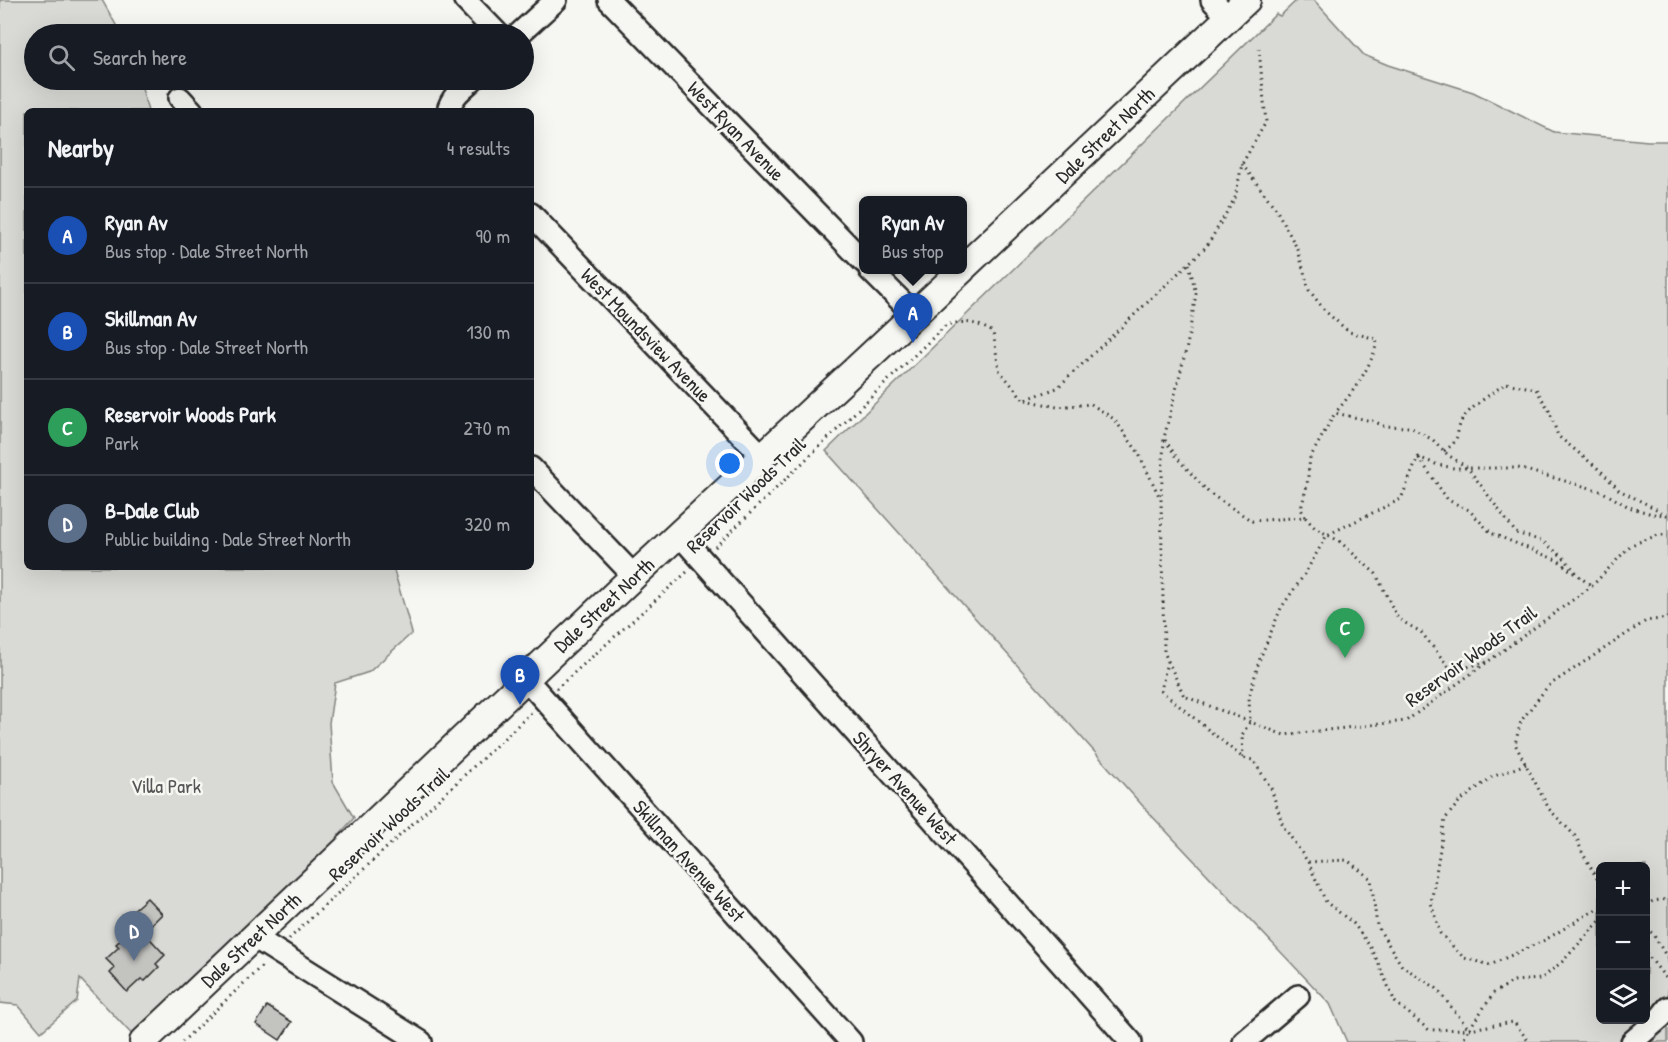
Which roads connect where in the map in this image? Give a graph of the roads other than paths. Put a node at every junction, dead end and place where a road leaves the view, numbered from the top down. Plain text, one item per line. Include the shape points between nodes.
1 (465, 0) edge
2 (556, 0) edge
3 (609, 0) edge
4 (1229, 6) edge
5 (488, 24) edge
6 (530, 24) edge
7 (461, 90) edge
8 (449, 108) edge
9 (534, 217) edge
10 (859, 257) edge
11 (967, 264) edge
12 (874, 274) edge
13 (957, 274) edge
14 (915, 315) junction
15 (762, 456) junction
16 (534, 471) edge
17 (679, 534) junction
18 (634, 576) junction
19 (526, 679) junction
20 (254, 937) junction
21 (1298, 996) dead end
22 (1666, 1017) edge
23 (143, 1042) edge
24 (421, 1042) edge
25 (851, 1042) edge
26 (1131, 1042) edge
27 (1244, 1042) edge
28 (1632, 1042) edge

1 - 5 street
2 - 6 street
3 - 10 street, West Ryan Avenue
4 - 11 main road, Dale Street North
7 - 8 street
9 - 15 street, West Moundsview Avenue
12 - 14 street
13 - 14 main road, Dale Street North
14 - 15 main road, Dale Street North
15 - 17 main road, Dale Street North
16 - 18 street
17 - 18 main road, Dale Street North
17 - 26 street, Shryer Avenue West
18 - 19 main road, Dale Street North
19 - 20 main road, Dale Street North
19 - 25 street, Skillman Avenue West
20 - 23 main road, Dale Street North
20 - 24 street
21 - 27 street
22 - 28 street

